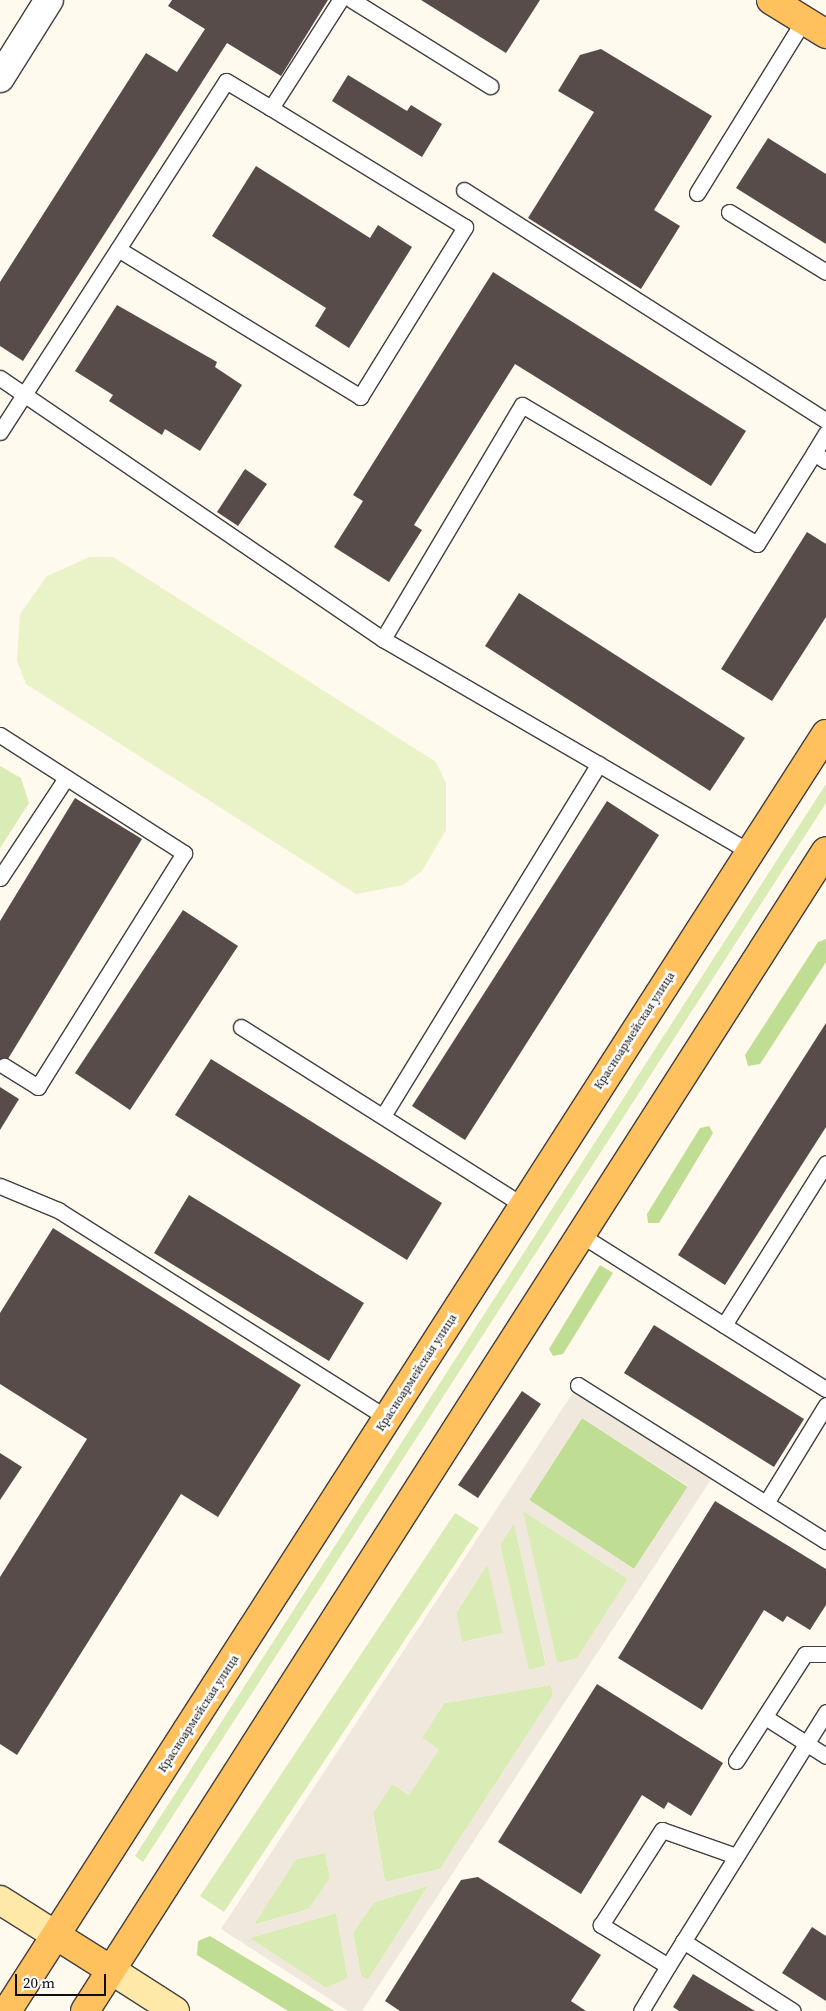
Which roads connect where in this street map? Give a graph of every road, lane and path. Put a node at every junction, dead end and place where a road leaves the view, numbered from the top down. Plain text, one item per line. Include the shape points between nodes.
1 (49, 0) edge
2 (340, 0) edge
3 (352, 0) edge
4 (771, 0) edge
5 (815, 27) edge
6 (0, 78) edge
7 (490, 86) dead end
8 (270, 108) junction
9 (464, 190) dead end
10 (697, 193) dead end
11 (729, 212) dead end
12 (118, 249) junction
13 (826, 272) edge
14 (0, 378) edge
15 (24, 394) junction
16 (826, 421) edge
17 (0, 432) edge
18 (826, 433) edge
19 (820, 457) edge
20 (383, 639) junction
21 (826, 734) edge
22 (0, 735) edge
23 (599, 764) junction
24 (66, 778) junction
25 (826, 851) edge
26 (750, 852) junction
27 (0, 878) edge
28 (242, 1027) dead end
29 (4, 1066) dead end
30 (383, 1116) junction
31 (826, 1163) edge
32 (0, 1186) edge
33 (524, 1206) junction
34 (581, 1235) junction
35 (724, 1325) junction
36 (578, 1385) dead end
37 (826, 1389) edge
38 (826, 1405) edge
39 (388, 1419) junction
40 (766, 1503) junction
41 (826, 1541) edge
42 (826, 1654) edge
43 (826, 1712) edge
44 (764, 1717) junction
45 (806, 1743) junction
46 (826, 1756) edge
47 (736, 1760) dead end
48 (736, 1856) junction
49 (0, 1900) edge
50 (57, 1936) junction
51 (683, 1941) junction
52 (668, 1966) junction
53 (111, 1970) junction
54 (7, 2011) edge
55 (85, 2011) edge
56 (175, 2011) edge
57 (641, 2011) edge
58 (793, 2011) edge

1 - 6 street
2 - 8 lane
3 - 7 lane
4 - 5 main road
5 - 10 lane
8 - 12 lane via 226,81
8 - 12 lane via 465,227 360,397
9 - 16 lane
11 - 13 lane
12 - 15 lane
14 - 15 lane
15 - 17 lane
15 - 20 lane
18 - 19 lane
19 - 20 lane via 757,544 522,405
20 - 23 lane
21 - 26 main road, Красноармейская улица
22 - 24 lane
23 - 26 lane
23 - 30 lane
24 - 27 lane
24 - 29 lane via 184,853 38,1087
25 - 34 main road
26 - 33 main road, Красноармейская улица
28 - 30 lane
30 - 33 lane
31 - 35 lane
32 - 39 lane via 58,1210
33 - 39 main road, Красноармейская улица
34 - 35 lane
34 - 53 main road
35 - 37 lane
36 - 40 lane
38 - 40 lane
39 - 50 main road, Красноармейская улица
40 - 41 lane
42 - 44 lane via 805,1654
43 - 45 lane
44 - 45 lane
44 - 47 lane
45 - 46 lane
45 - 48 lane
48 - 51 lane
48 - 52 lane via 662,1830 601,1925
49 - 50 main road
50 - 53 main road
50 - 54 main road, Красноармейская улица
51 - 52 lane
51 - 58 lane
52 - 57 lane
53 - 55 main road
53 - 56 main road

